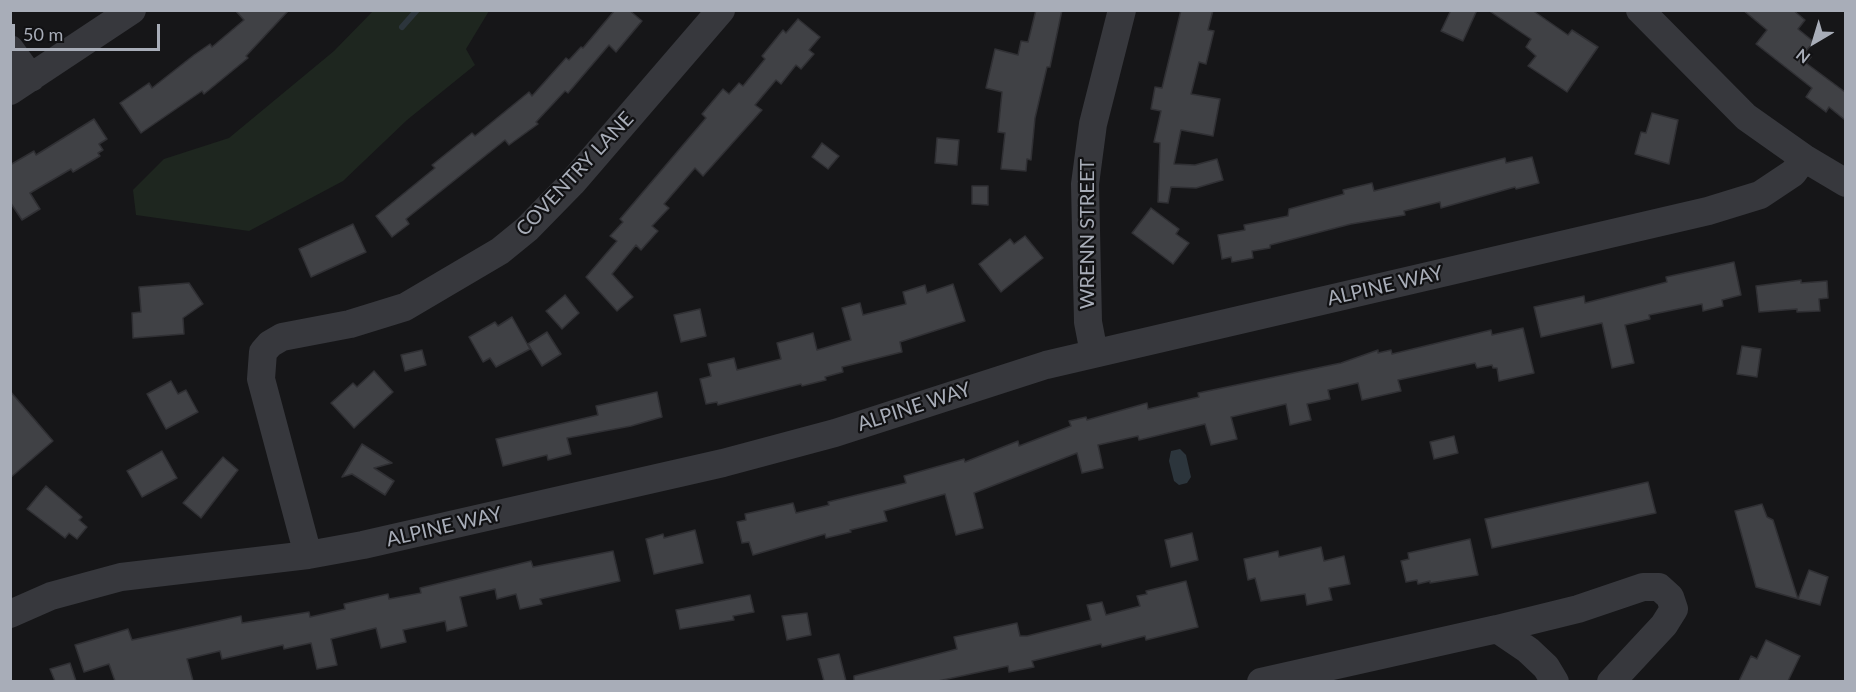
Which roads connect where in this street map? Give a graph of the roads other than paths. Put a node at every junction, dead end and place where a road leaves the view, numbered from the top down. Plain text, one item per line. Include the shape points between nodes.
1 (132, 10) edge
2 (721, 10) edge
3 (1122, 10) edge
4 (1640, 10) edge
5 (10, 49) edge
6 (21, 85) edge
7 (1804, 158) junction
8 (1845, 183) edge
9 (1094, 353) junction
10 (308, 555) junction
11 (12, 610) edge
12 (1497, 629) junction
13 (1261, 681) edge
14 (1555, 681) edge
15 (1611, 681) edge

1 - 6 street
2 - 10 street, COVENTRY LANE via 572,183 500,251 405,307 350,324 282,337 263,352 261,379
3 - 9 street, WRENN STREET via 1093,124 1087,165 1087,299
4 - 7 street via 1746,117
5 - 6 street
7 - 8 street
7 - 9 street, ALPINE WAY via 1793,173 1760,195 1708,211
9 - 10 street, ALPINE WAY via 999,379 835,433 723,463
10 - 11 street, ALPINE WAY via 121,577 84,585
12 - 13 street
12 - 14 street via 1528,650
12 - 15 street via 1578,609 1643,587 1659,587 1670,597 1674,609 1664,625

